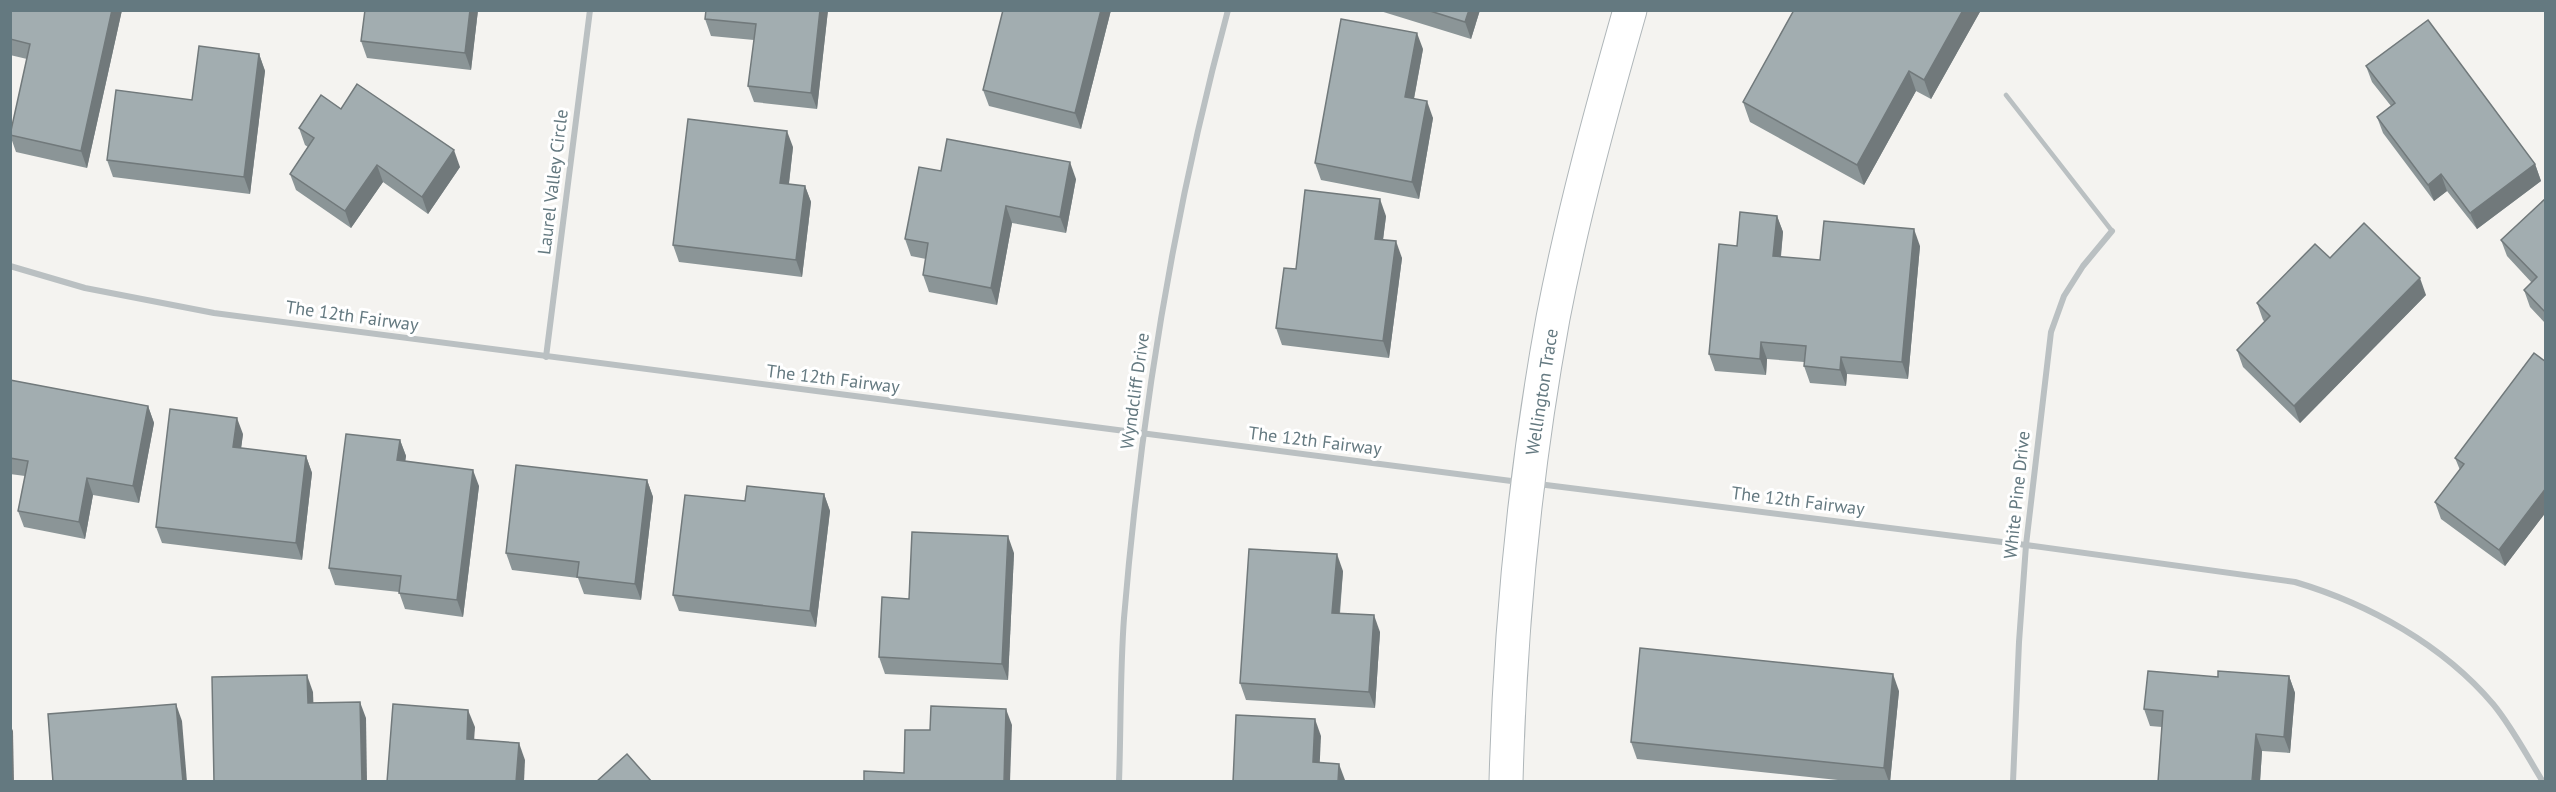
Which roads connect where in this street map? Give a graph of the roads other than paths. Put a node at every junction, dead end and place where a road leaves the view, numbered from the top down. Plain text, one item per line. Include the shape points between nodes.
1 (590, 10) edge
2 (1228, 10) edge
3 (1630, 10) edge
4 (2006, 95) dead end
5 (2112, 231) joint
6 (10, 266) edge
7 (546, 357) junction
8 (1143, 434) junction
9 (1527, 483) junction
10 (2026, 545) junction
11 (1119, 782) edge
12 (1506, 782) edge
13 (2013, 782) edge
14 (2543, 782) edge

1 - 7 street, Laurel Valley Circle
2 - 8 street, Wyndcliff Drive via 1171,256
3 - 9 street, Wellington Trace via 1592,145 1553,317
4 - 5 lane
5 - 10 street, White Pine Drive via 2064,296 2051,332
6 - 7 street, The 12th Fairway via 85,288 214,313
7 - 8 street, The 12th Fairway
8 - 9 street, The 12th Fairway
8 - 11 street, Wyndcliff Drive via 1124,621
9 - 10 street, The 12th Fairway
9 - 12 street, Wellington Trace via 1509,683
10 - 13 street, White Pine Drive
10 - 14 street, The 12th Fairway via 2295,582 2328,592 2389,621 2445,658 2494,705

